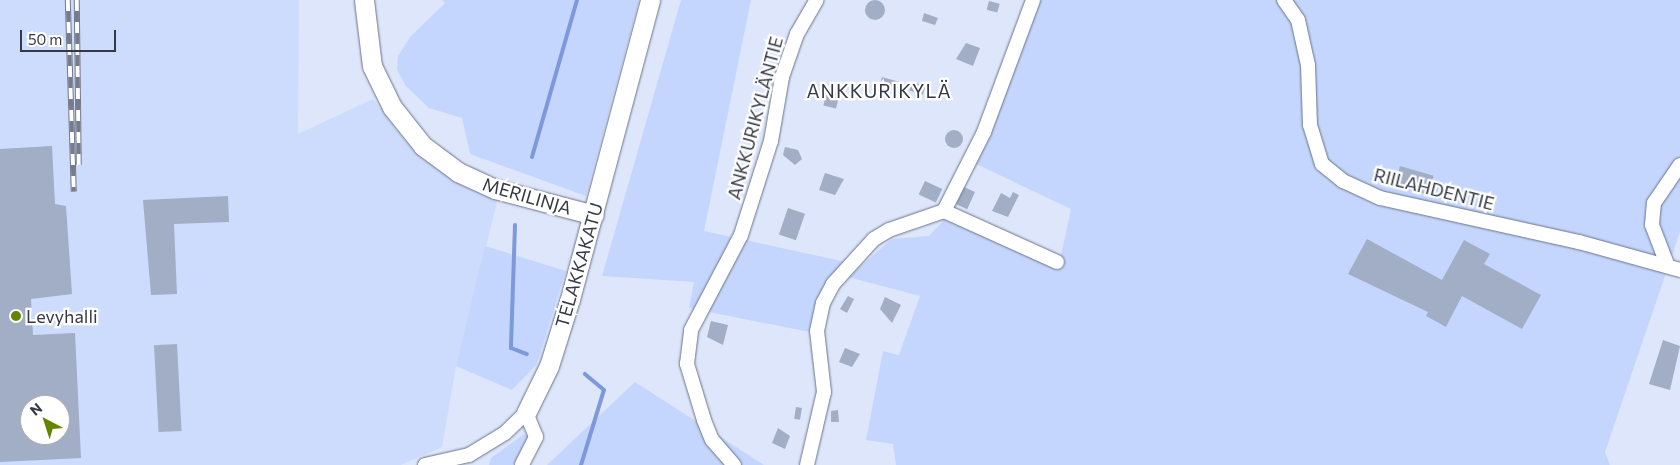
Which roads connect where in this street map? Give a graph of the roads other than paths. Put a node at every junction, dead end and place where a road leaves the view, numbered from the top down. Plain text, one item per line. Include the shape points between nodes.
1 (364, 0) edge
2 (650, 0) edge
3 (817, 0) edge
4 (1033, 0) edge
5 (1284, 0) edge
6 (1680, 165) edge
7 (944, 211) junction
8 (594, 214) junction
9 (1057, 262) dead end
10 (1674, 267) edge
11 (526, 413) junction
12 (472, 460) edge
13 (425, 465) edge
14 (522, 465) edge
15 (734, 465) edge
16 (807, 465) edge

1 - 8 street, MERILINJA via 372,66 392,107 423,146 458,172 488,186
2 - 8 street, TELAKKAKATU
3 - 15 street, ANKKURIKYLÄNTIE via 797,34 782,76 771,141 741,235 691,330 687,364 704,420 712,440
4 - 7 street via 984,132
5 - 10 street, RIILAHDENTIE via 1298,20 1308,66 1310,125 1322,164 1343,181 1380,198
6 - 10 street via 1654,203 1652,225
7 - 9 street
7 - 16 street via 889,230 833,284 817,319 824,392
8 - 11 street, TELAKKAKATU via 550,366
11 - 12 street, TELAKKAKATU
11 - 14 street via 536,437
12 - 13 street, TELAKKAKATU

